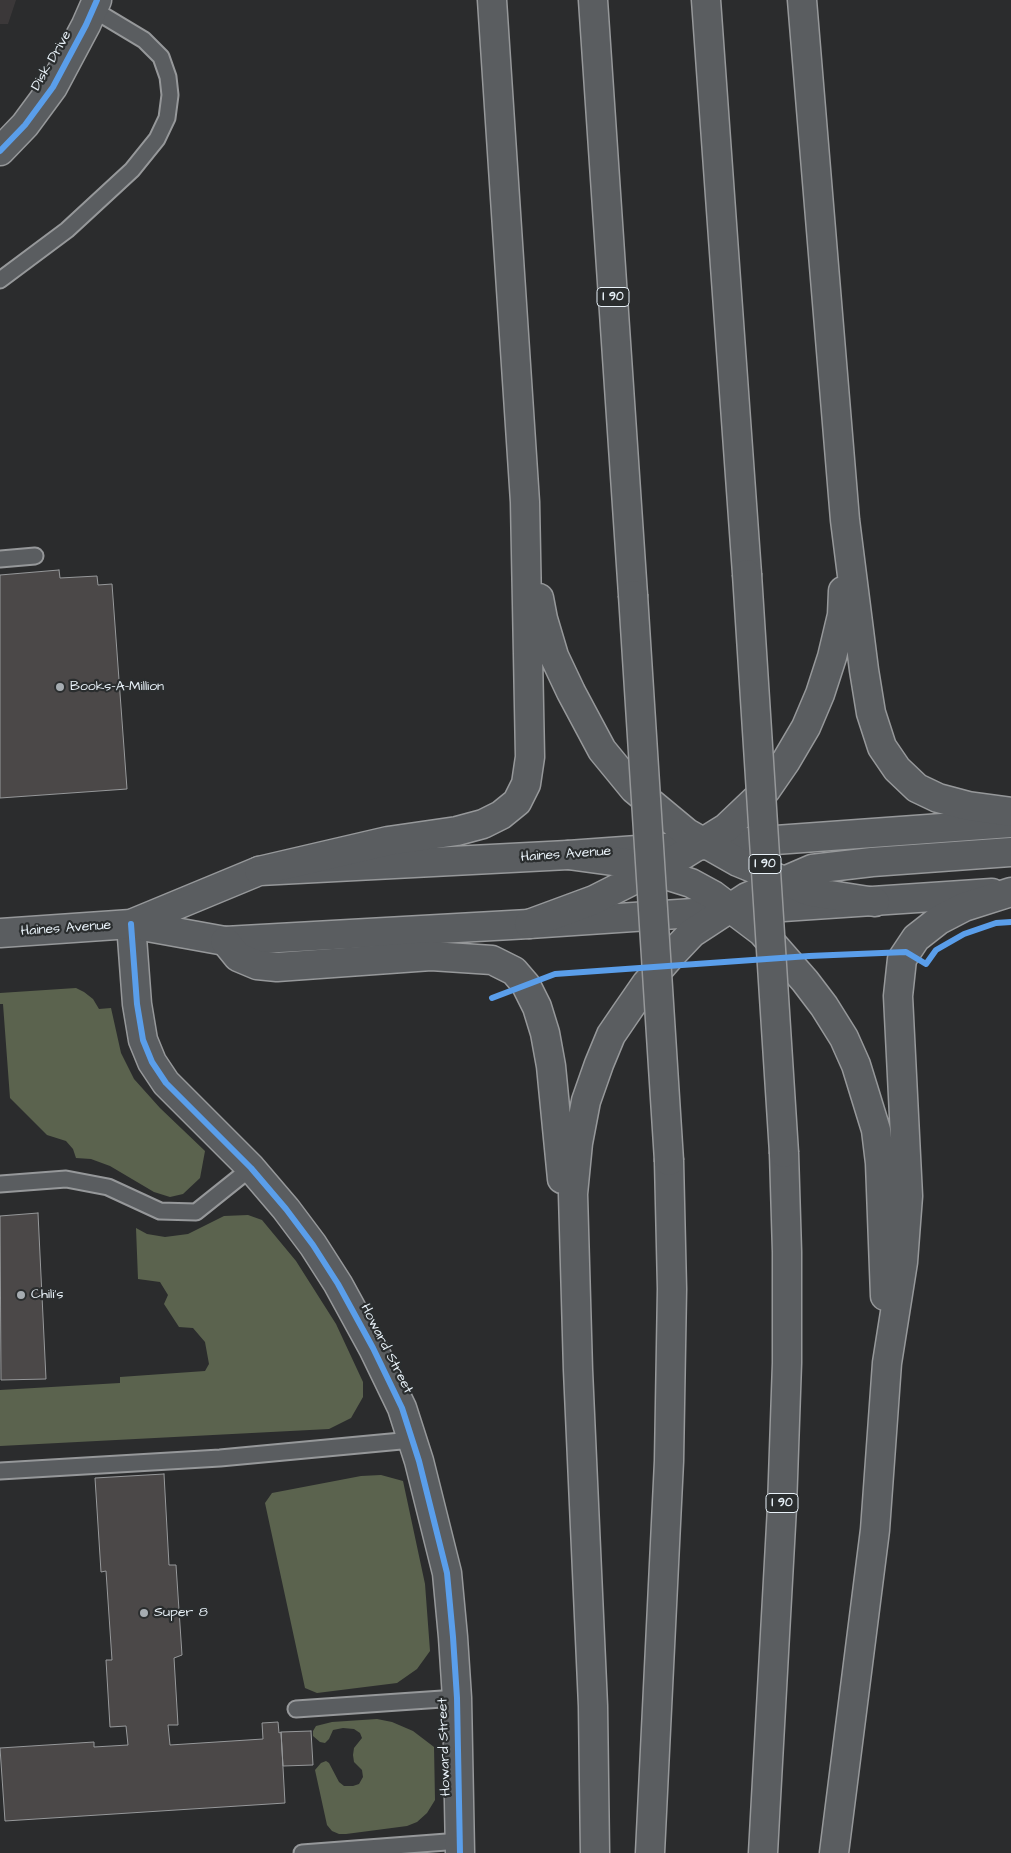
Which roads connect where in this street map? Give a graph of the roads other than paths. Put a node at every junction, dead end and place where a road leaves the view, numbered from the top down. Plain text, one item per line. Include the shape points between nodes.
1 (492, 0) edge
2 (593, 0) edge
3 (706, 0) edge
4 (802, 0) edge
5 (95, 5) edge
6 (0, 151) edge
7 (0, 280) edge
8 (525, 502) junction
9 (844, 520) junction
10 (36, 556) dead end
11 (0, 559) edge
12 (1011, 812) edge
13 (1011, 823) edge
14 (703, 844) junction
15 (1011, 852) edge
16 (568, 855) junction
17 (652, 870) junction
18 (259, 871) junction
19 (783, 880) junction
20 (1011, 892) edge
21 (875, 902) junction
22 (730, 910) junction
23 (131, 924) junction
24 (529, 924) junction
25 (0, 933) edge
26 (225, 941) junction
27 (251, 1168) junction
28 (0, 1184) edge
29 (887, 1363) junction
30 (578, 1370) junction
31 (412, 1440) junction
32 (0, 1471) edge
33 (457, 1698) junction
34 (296, 1709) dead end
35 (460, 1847) edge
36 (302, 1853) edge
37 (595, 1853) edge
38 (650, 1853) edge
39 (763, 1853) edge
40 (834, 1853) edge

1 - 8 main road
2 - 38 main road, I 90, bridge via 670,1161 669,1461
3 - 39 main road, I 90, bridge via 784,1153 786,1372 782,1507
4 - 9 main road
5 - 6 main road, Disk Drive via 54,87
5 - 7 lane via 144,40 160,57 168,77 167,118 157,139 132,170 68,230
8 - 14 main road via 543,620 554,656 585,722 602,750 634,789
8 - 18 main road via 530,757 526,784 517,802 501,815 458,832 388,841
9 - 12 main road via 871,713 882,747 897,769 917,788 968,806
9 - 14 main road via 842,615 832,657 806,727 766,790 726,828
10 - 11 lane
13 - 14 main road, Haines Avenue
14 - 16 main road, Haines Avenue
14 - 17 main road
14 - 19 main road
15 - 19 main road via 812,869
16 - 17 main road
16 - 18 main road, Haines Avenue
17 - 22 main road via 691,883 713,895
17 - 24 main road via 594,900
18 - 23 main road, Haines Avenue
19 - 21 main road via 811,892
19 - 22 main road via 747,897
20 - 21 main road, Haines Avenue
20 - 29 main road via 964,907 939,920 916,938 902,958 898,996 908,1196 903,1262
21 - 22 main road, Haines Avenue
22 - 24 main road, Haines Avenue
22 - 29 main road via 762,932 805,981 824,1006 856,1065 876,1130 880,1163
22 - 30 main road via 692,933 646,984 611,1035 586,1101 573,1194
23 - 25 main road, Haines Avenue
23 - 26 main road, Haines Avenue
23 - 27 main road, Howard Street via 137,1004 143,1040 152,1062 166,1084
24 - 26 main road, Haines Avenue
26 - 30 main road via 238,957 256,965 277,967 431,956 492,960 514,971 526,985 537,1007 551,1066
27 - 28 lane via 196,1212 160,1211 108,1188 66,1179
27 - 31 main road, Howard Street via 313,1245 338,1284 398,1399
29 - 40 main road via 874,1530
30 - 37 main road via 593,1706
31 - 32 lane via 220,1458
31 - 33 main road, Howard Street via 447,1573
33 - 34 lane
33 - 35 main road, Howard Street
35 - 36 lane

